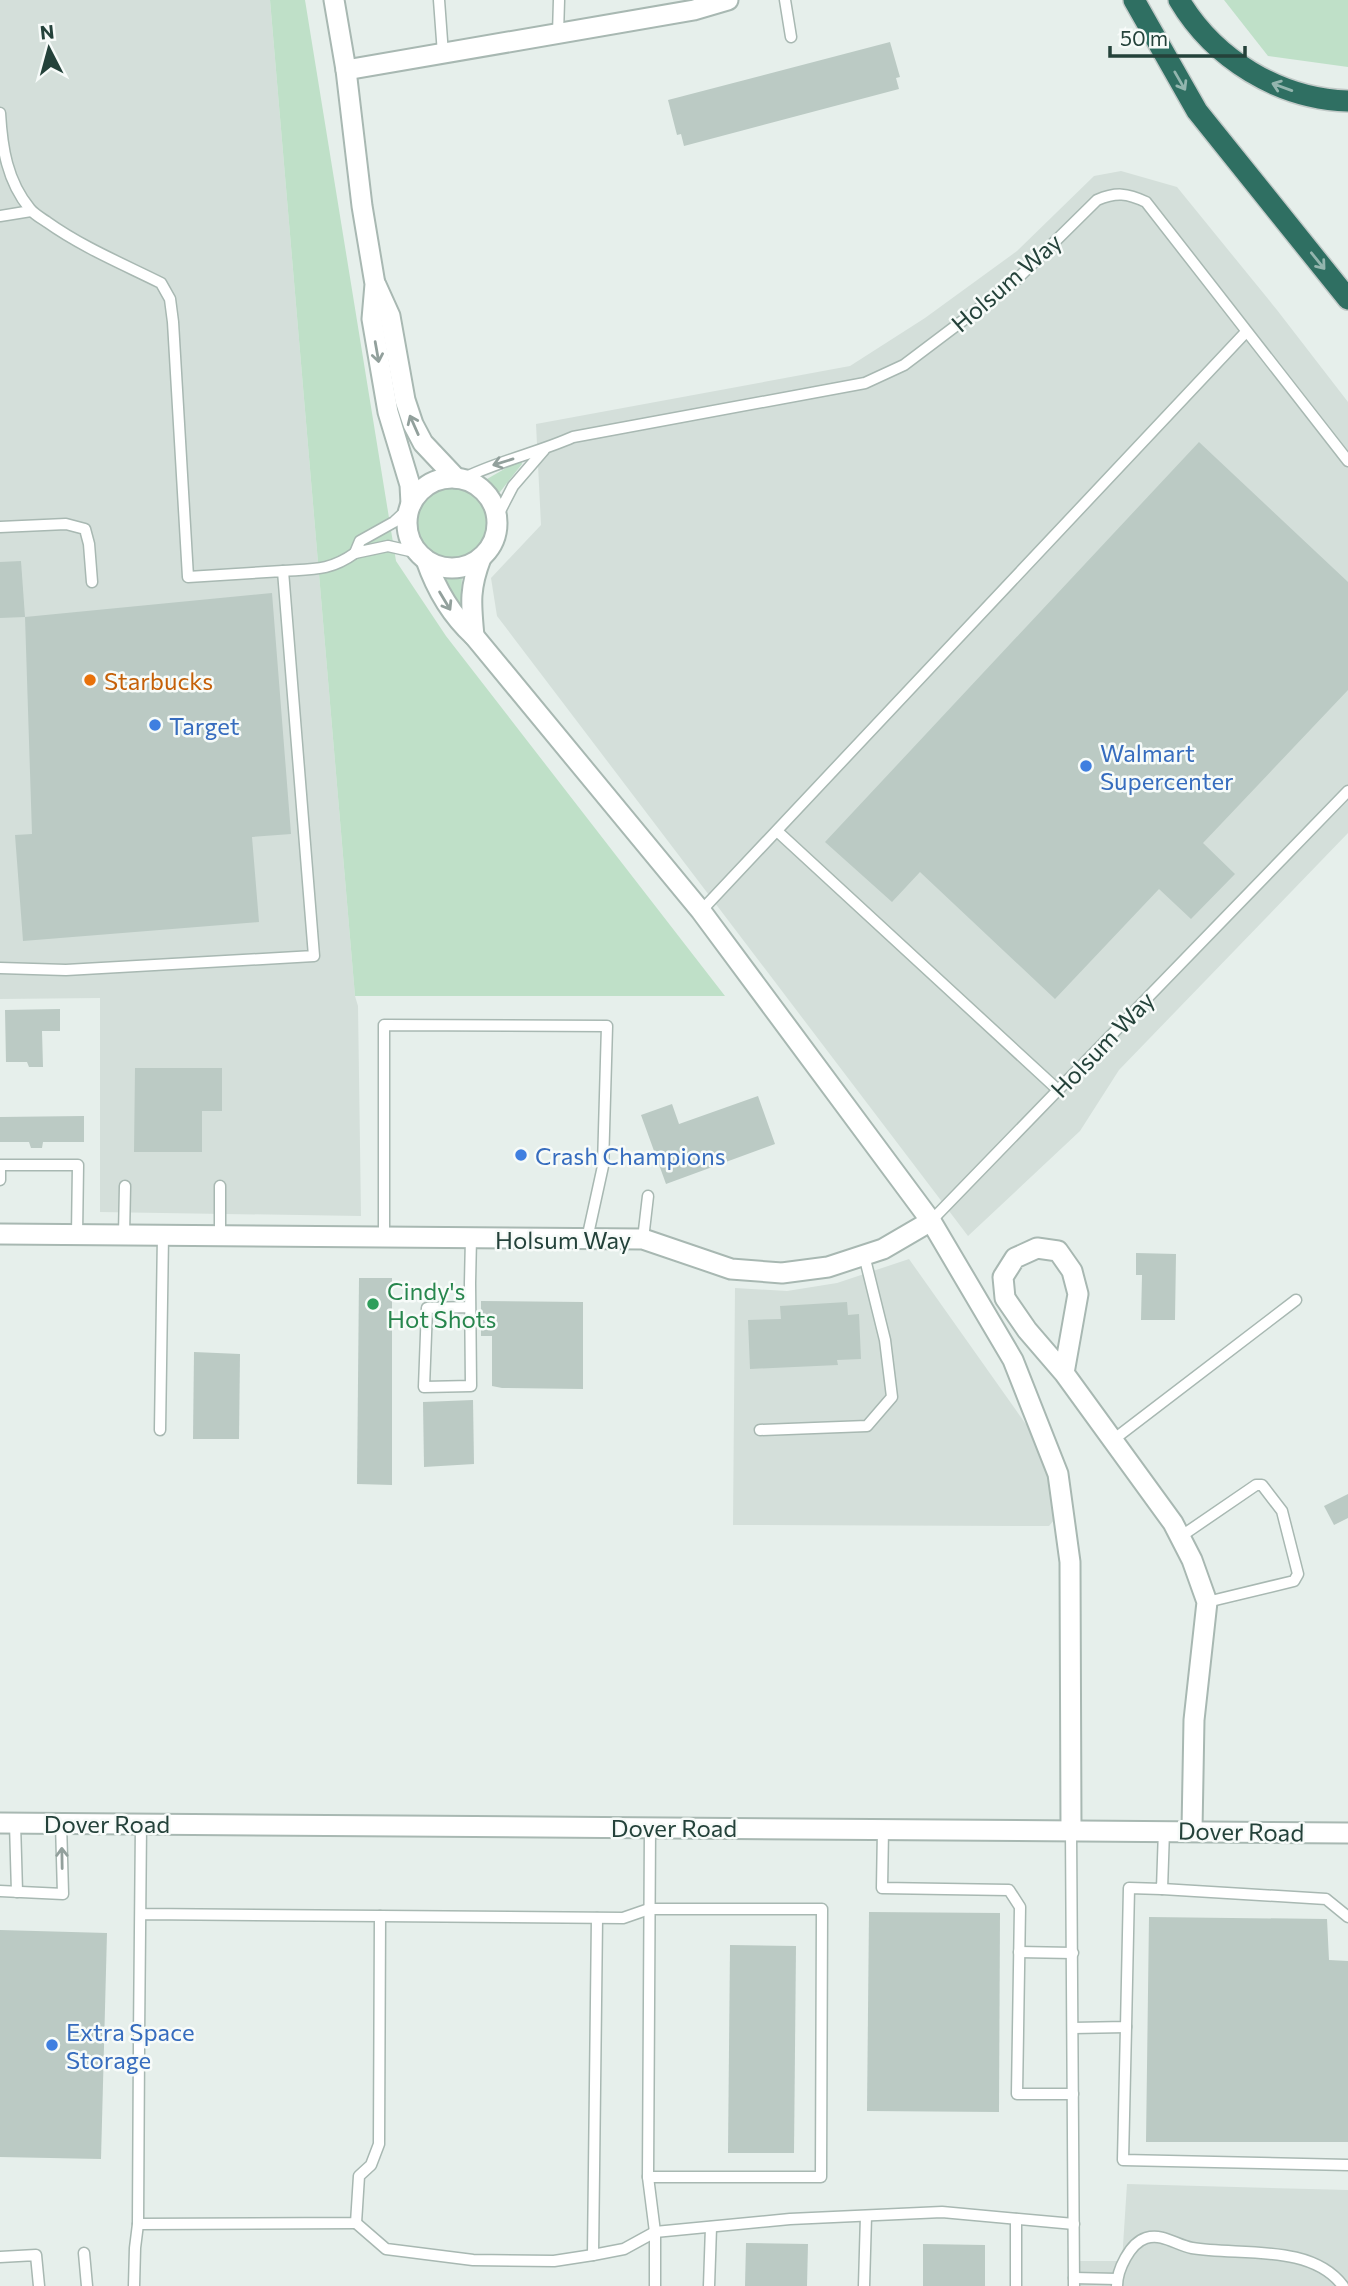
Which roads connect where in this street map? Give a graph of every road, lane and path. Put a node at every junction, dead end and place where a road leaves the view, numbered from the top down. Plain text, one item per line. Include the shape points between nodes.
1 (334, 0) edge
2 (439, 0) edge
3 (559, 0) edge
4 (728, 0) edge
5 (785, 0) edge
6 (1134, 0) edge
7 (1179, 0) edge
8 (558, 34) junction
9 (791, 37) dead end
10 (443, 54) junction
11 (346, 71) junction
12 (1348, 101) edge
13 (0, 113) edge
14 (32, 211) junction
15 (0, 216) edge
16 (375, 284) junction
17 (1348, 299) edge
18 (1246, 332) junction
19 (545, 450) junction
20 (1348, 461) edge
21 (459, 478) junction
22 (410, 506) junction
23 (498, 517) junction
24 (0, 527) edge
25 (355, 553) junction
26 (422, 556) junction
27 (481, 558) junction
28 (283, 571) junction
29 (92, 582) dead end
30 (474, 636) junction
31 (1348, 791) edge
32 (777, 831) junction
33 (701, 911) junction
34 (0, 968) edge
35 (1058, 1089) junction
36 (0, 1180) edge
37 (125, 1186) dead end
38 (220, 1186) dead end
39 (649, 1196) dead end
40 (931, 1222) junction
41 (0, 1234) edge
42 (77, 1234) junction
43 (163, 1234) junction
44 (124, 1235) junction
45 (220, 1236) junction
46 (384, 1237) junction
47 (471, 1238) junction
48 (587, 1239) junction
49 (643, 1239) junction
50 (864, 1255) junction
51 (1296, 1300) dead end
52 (470, 1307) junction
53 (1064, 1373) junction
54 (160, 1430) dead end
55 (760, 1430) dead end
56 (1113, 1440) junction
57 (1180, 1537) junction
58 (1207, 1602) junction
59 (8, 1823) edge
60 (61, 1823) junction
61 (141, 1824) junction
62 (650, 1827) junction
63 (883, 1828) junction
64 (1071, 1830) junction
65 (1164, 1830) junction
66 (1192, 1830) junction
67 (1348, 1833) edge
68 (1162, 1889) junction
69 (0, 1891) edge
70 (17, 1892) junction
71 (649, 1909) junction
72 (141, 1914) junction
73 (380, 1916) junction
74 (1348, 1917) edge
75 (597, 1918) junction
76 (1019, 1952) junction
77 (1073, 1953) junction
78 (1126, 2027) junction
79 (1073, 2028) junction
80 (1073, 2094) junction
81 (1348, 2165) edge
82 (648, 2177) junction
83 (866, 2216) junction
84 (1017, 2219) junction
85 (356, 2223) junction
86 (138, 2224) junction
87 (1074, 2224) junction
88 (711, 2227) junction
89 (655, 2232) junction
90 (85, 2253) dead end
91 (593, 2256) junction
92 (0, 2257) edge
93 (1074, 2282) edge
94 (1117, 2283) edge
95 (38, 2286) edge
96 (87, 2286) edge
97 (134, 2286) edge
98 (655, 2286) edge
99 (709, 2286) edge
100 (864, 2286) edge
101 (1016, 2286) edge
102 (1343, 2286) edge

1 - 11 street
2 - 10 lane
3 - 8 lane
4 - 8 street
5 - 9 lane
6 -> 17 highway via 1198,111
12 -> 7 highway via 1309,96 1255,74 1203,34
8 - 10 street
10 - 11 street
11 - 16 street
13 - 14 lane via 9,170
14 - 15 lane
14 - 28 lane via 61,233 161,283 170,299 188,577
21 -> 16 street via 423,443 413,424 390,316
16 -> 22 street via 372,319 388,412 410,485
18 - 19 lane, Holsum Way via 1146,202 1130,194 1113,194 1097,200 1002,291 904,365 865,383 573,438
18 - 20 lane, Holsum Way
18 - 32 lane
19 -> 21 lane, Holsum Way
19 - 23 lane via 513,486
21 - 22 street via 429,484
21 - 23 street via 486,492
22 - 25 lane via 394,523 360,541
22 - 26 street via 408,532
23 - 27 street via 494,540
24 - 29 lane via 66,524 85,529
25 - 26 lane via 388,546
25 - 28 lane via 325,569
26 - 27 street via 436,565 459,568
26 -> 30 street via 457,620
27 - 30 street via 471,591
28 - 34 lane via 314,956 66,970
30 - 33 street
31 - 35 lane, Holsum Way
32 - 33 lane
32 - 35 lane
33 - 40 street
35 - 40 lane, Holsum Way
36 - 42 lane via 0,1164 78,1165
37 - 44 lane
38 - 45 lane
39 - 49 lane
40 - 50 street, Holsum Way
40 - 64 street via 1013,1360 1058,1474 1070,1562
41 - 42 street, Holsum Way
42 - 44 street, Holsum Way
43 - 44 street, Holsum Way
43 - 45 street, Holsum Way
43 - 54 lane
45 - 46 street, Holsum Way
46 - 47 street, Holsum Way
46 - 48 lane via 384,1025 607,1026 603,1167
47 - 48 street, Holsum Way
47 - 52 lane
48 - 49 street, Holsum Way
49 - 50 street, Holsum Way via 731,1269 782,1273 828,1267
50 - 55 lane via 885,1340 892,1397 867,1426
51 - 56 lane
52 - 52 lane via 471,1386 424,1387 427,1308
53 - 53 street via 1005,1298 1003,1277 1009,1267 1015,1258 1037,1248 1058,1251 1072,1271 1078,1294
53 - 56 street
56 - 57 street
57 - 58 street
57 - 58 lane via 1256,1485 1262,1485 1282,1511 1298,1574 1294,1581
58 - 66 street via 1194,1720
59 - 60 street, Dover Road
59 - 70 lane
60 - 61 street, Dover Road
70 -> 60 lane via 63,1894
61 - 62 street, Dover Road
61 - 72 lane
62 - 63 street, Dover Road
62 - 71 lane
63 - 64 street, Dover Road
63 - 76 lane via 882,1888 1009,1891 1020,1908
64 - 65 street, Dover Road
64 - 77 lane
65 - 66 street, Dover Road
65 - 68 lane
66 - 67 street, Dover Road
68 - 74 lane via 1326,1899
68 - 78 lane via 1129,1888
69 - 70 lane
71 - 75 lane via 624,1918
71 - 82 lane
71 - 82 lane via 822,1909 822,1976 821,2177
72 - 73 lane
72 - 86 lane
73 - 75 lane
73 - 85 lane via 379,2144 371,2165 359,2176
75 - 91 lane
76 - 77 lane
76 - 80 lane via 1017,2094
77 - 79 lane
78 - 79 lane
78 - 81 lane via 1124,2160
79 - 80 lane
80 - 87 lane
82 - 89 lane
83 - 84 lane via 942,2213
83 - 88 lane
83 - 100 lane
84 - 87 lane
84 - 101 lane
85 - 86 lane
85 - 91 lane via 386,2249 473,2260 554,2261
86 - 97 lane
87 - 93 lane
88 - 89 lane
88 - 99 lane
89 - 91 lane via 624,2249
89 - 98 lane
90 - 96 lane
92 - 95 lane via 36,2255
93 - 94 lane
94 - 102 lane via 1132,2247 1151,2237 1190,2248 1296,2256

